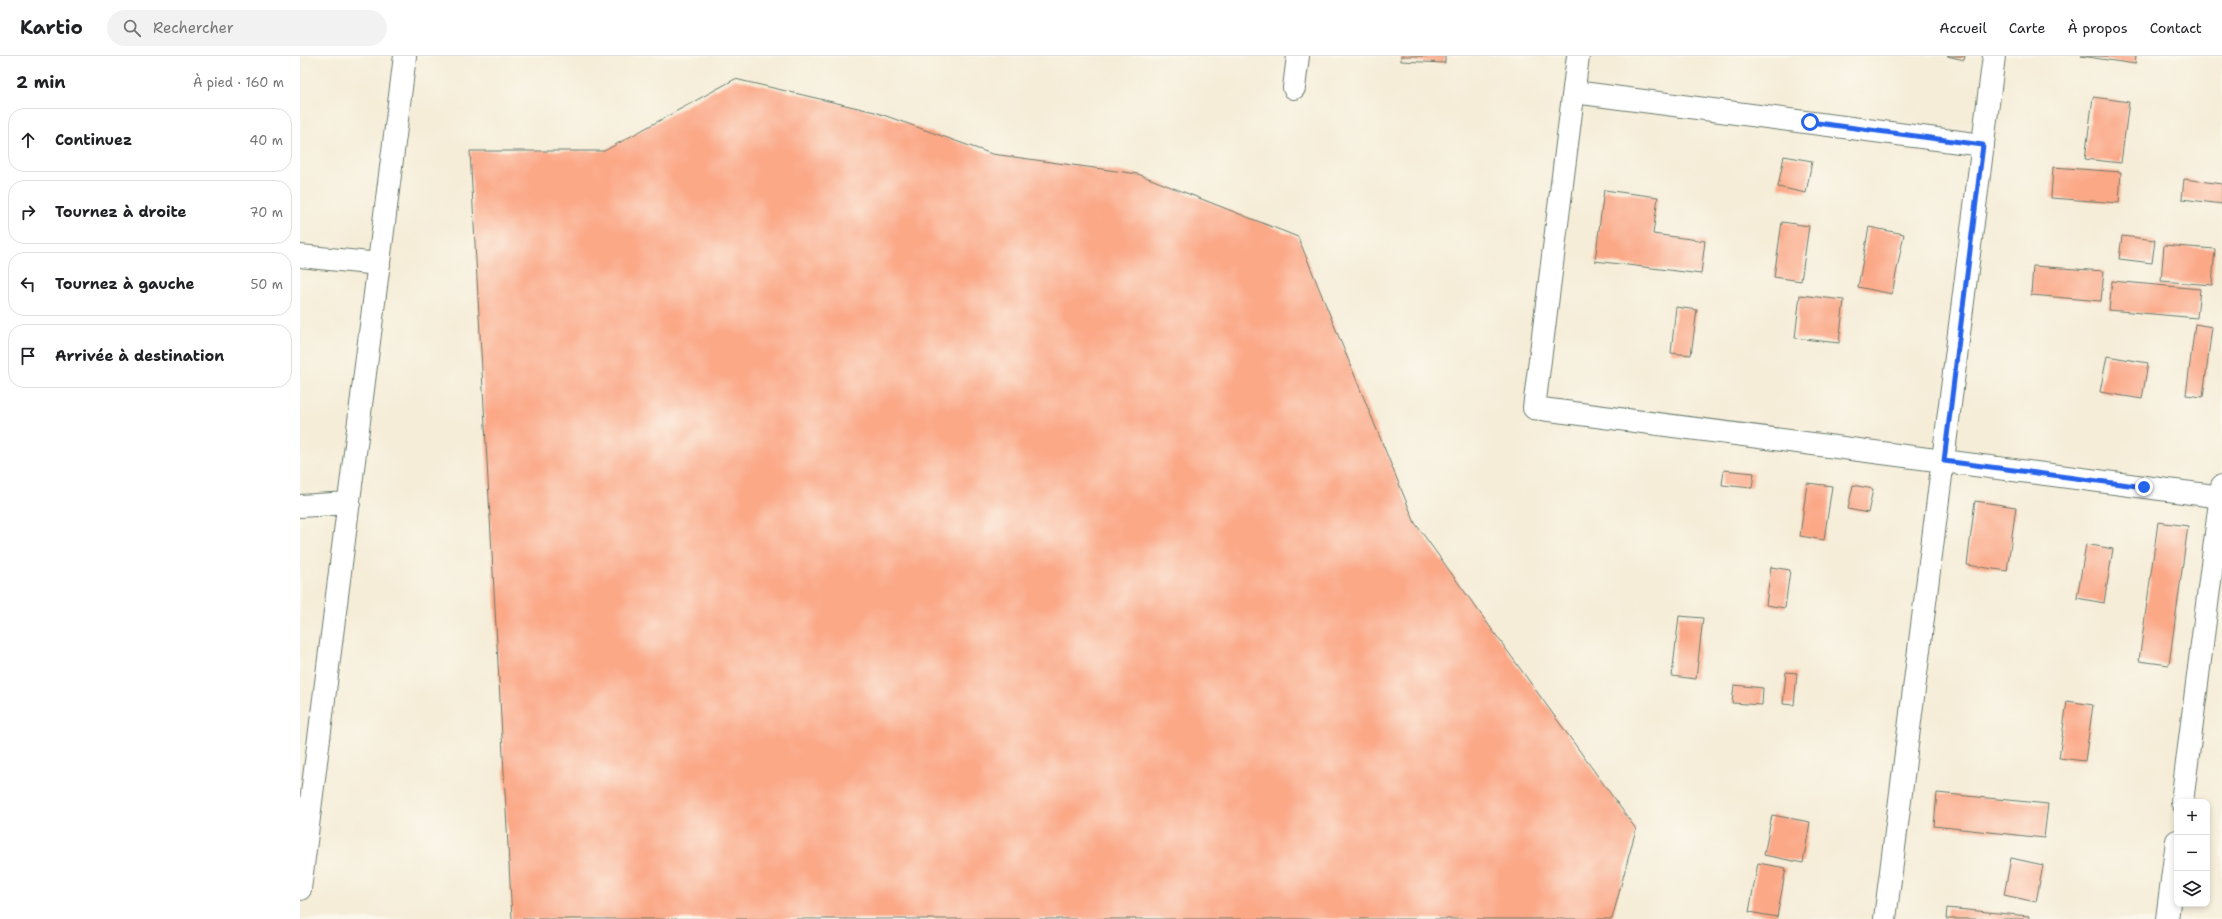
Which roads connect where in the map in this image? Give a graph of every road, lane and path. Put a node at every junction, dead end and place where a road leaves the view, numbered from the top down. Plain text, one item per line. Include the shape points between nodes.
1 (405, 56) edge
2 (1298, 56) edge
3 (1578, 56) edge
4 (1994, 56) edge
5 (1294, 88) dead end
6 (1574, 92) junction
7 (1983, 145) junction
8 (300, 256) edge
9 (379, 264) junction
10 (1944, 461) junction
11 (2222, 493) edge
12 (349, 503) junction
13 (300, 506) edge
14 (2182, 799) edge
15 (2174, 864) edge
16 (300, 889) edge
17 (1885, 919) edge
18 (2167, 919) edge

1 - 9 street
2 - 5 street
3 - 6 street
4 - 7 street
6 - 7 street
6 - 10 street via 1534,408
7 - 10 street
8 - 9 street
9 - 12 street
10 - 11 street
10 - 17 street
11 - 14 street
12 - 13 street
12 - 16 street
15 - 18 street

